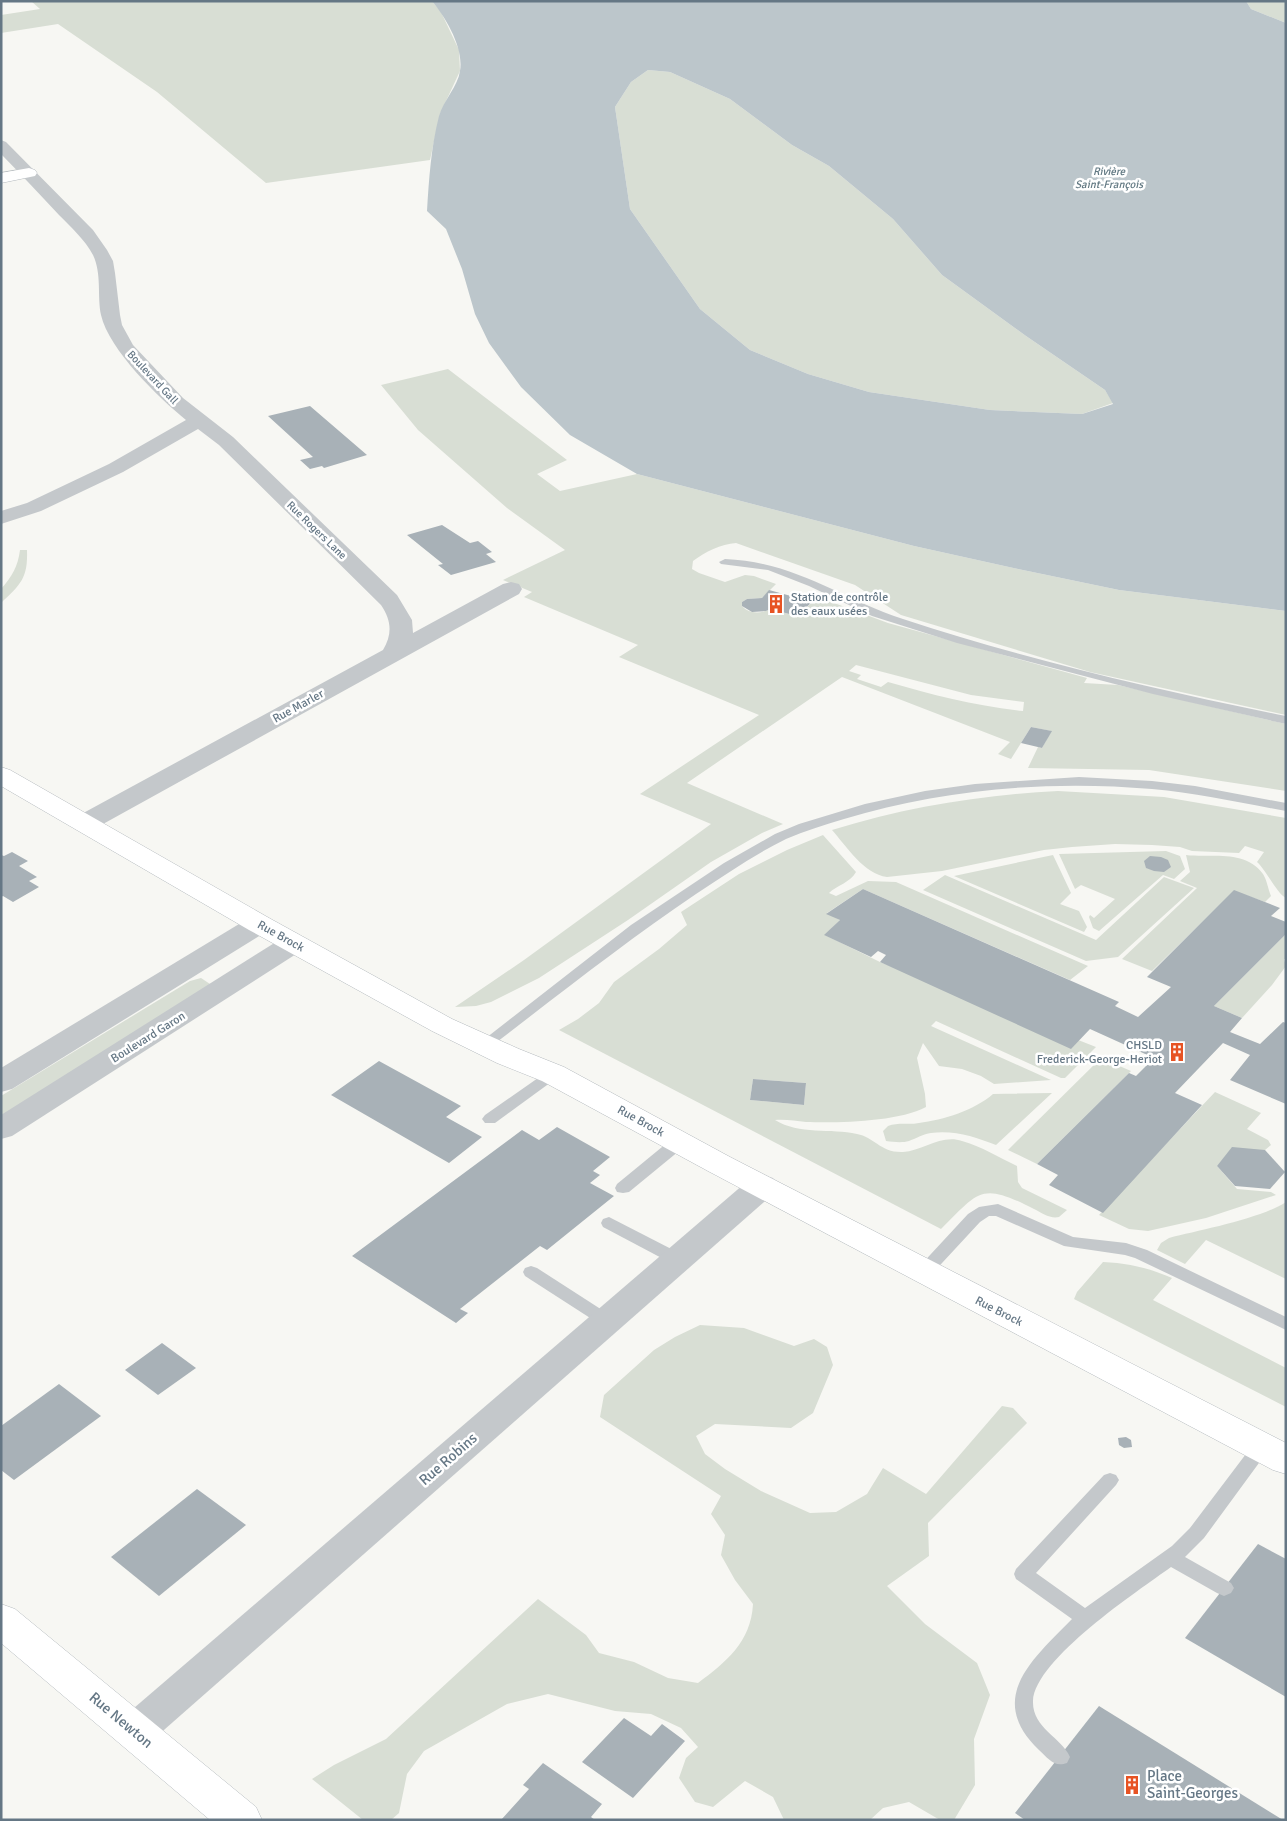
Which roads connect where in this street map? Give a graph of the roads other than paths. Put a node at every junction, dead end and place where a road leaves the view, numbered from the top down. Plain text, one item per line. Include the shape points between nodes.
1 (1, 144) edge
2 (29, 173) junction
3 (1, 178) edge
4 (200, 422) junction
5 (1, 518) edge
6 (725, 562) dead end
7 (511, 589) dead end
8 (393, 653) junction
9 (1286, 720) edge
10 (1, 775) edge
11 (1286, 808) edge
12 (85, 823) junction
13 (259, 924) junction
14 (294, 943) junction
15 (484, 1045) junction
16 (553, 1074) junction
17 (1, 1082) edge
18 (490, 1120) dead end
19 (1, 1129) edge
20 (680, 1142) junction
21 (762, 1186) junction
22 (623, 1188) dead end
23 (609, 1223) dead end
24 (677, 1259) junction
25 (531, 1272) dead end
26 (924, 1272) junction
27 (607, 1321) junction
28 (1286, 1324) edge
29 (1273, 1453) edge
30 (1110, 1480) dead end
31 (1170, 1557) junction
32 (1224, 1588) dead end
33 (1085, 1618) junction
34 (1, 1620) edge
35 (134, 1732) junction
36 (1060, 1757) dead end
37 (241, 1820) edge

1 - 2 street, Boulevard Gall
2 - 3 street
2 - 4 street, Boulevard Gall via 87,234 101,254 110,317 120,339 176,402
4 - 5 street via 98,476 24,511
4 - 8 street, Rue Rogers Lane via 226,441 389,600 403,630
6 - 9 lane via 750,562 772,568 888,618 938,634 1088,675
7 - 8 street, Rue Marler
8 - 12 street, Rue Marler
10 - 12 street, Rue Brock
11 - 15 lane via 1186,789 1112,782 975,788 870,807 804,827 729,866 636,928
12 - 13 street, Rue Brock
13 - 14 street, Rue Brock
13 - 17 street
14 - 15 street, Rue Brock
14 - 19 street, Boulevard Garon
15 - 16 street, Rue Brock
16 - 18 lane
16 - 20 street, Rue Brock
20 - 21 street, Rue Brock
20 - 22 lane
21 - 24 street, Rue Robins
21 - 26 street, Rue Brock
23 - 24 lane
24 - 27 street, Rue Robins
25 - 27 lane
26 - 28 lane via 974,1218 985,1211 998,1210 1070,1242 1141,1254
26 - 29 street, Rue Brock
27 - 35 street, Rue Robins
29 - 31 lane
30 - 33 lane via 1023,1574
31 - 32 lane
31 - 33 lane
33 - 36 lane via 1043,1661 1029,1683 1023,1701 1027,1719 1036,1733
34 - 35 street, Rue Newton
35 - 37 street, Rue Newton

